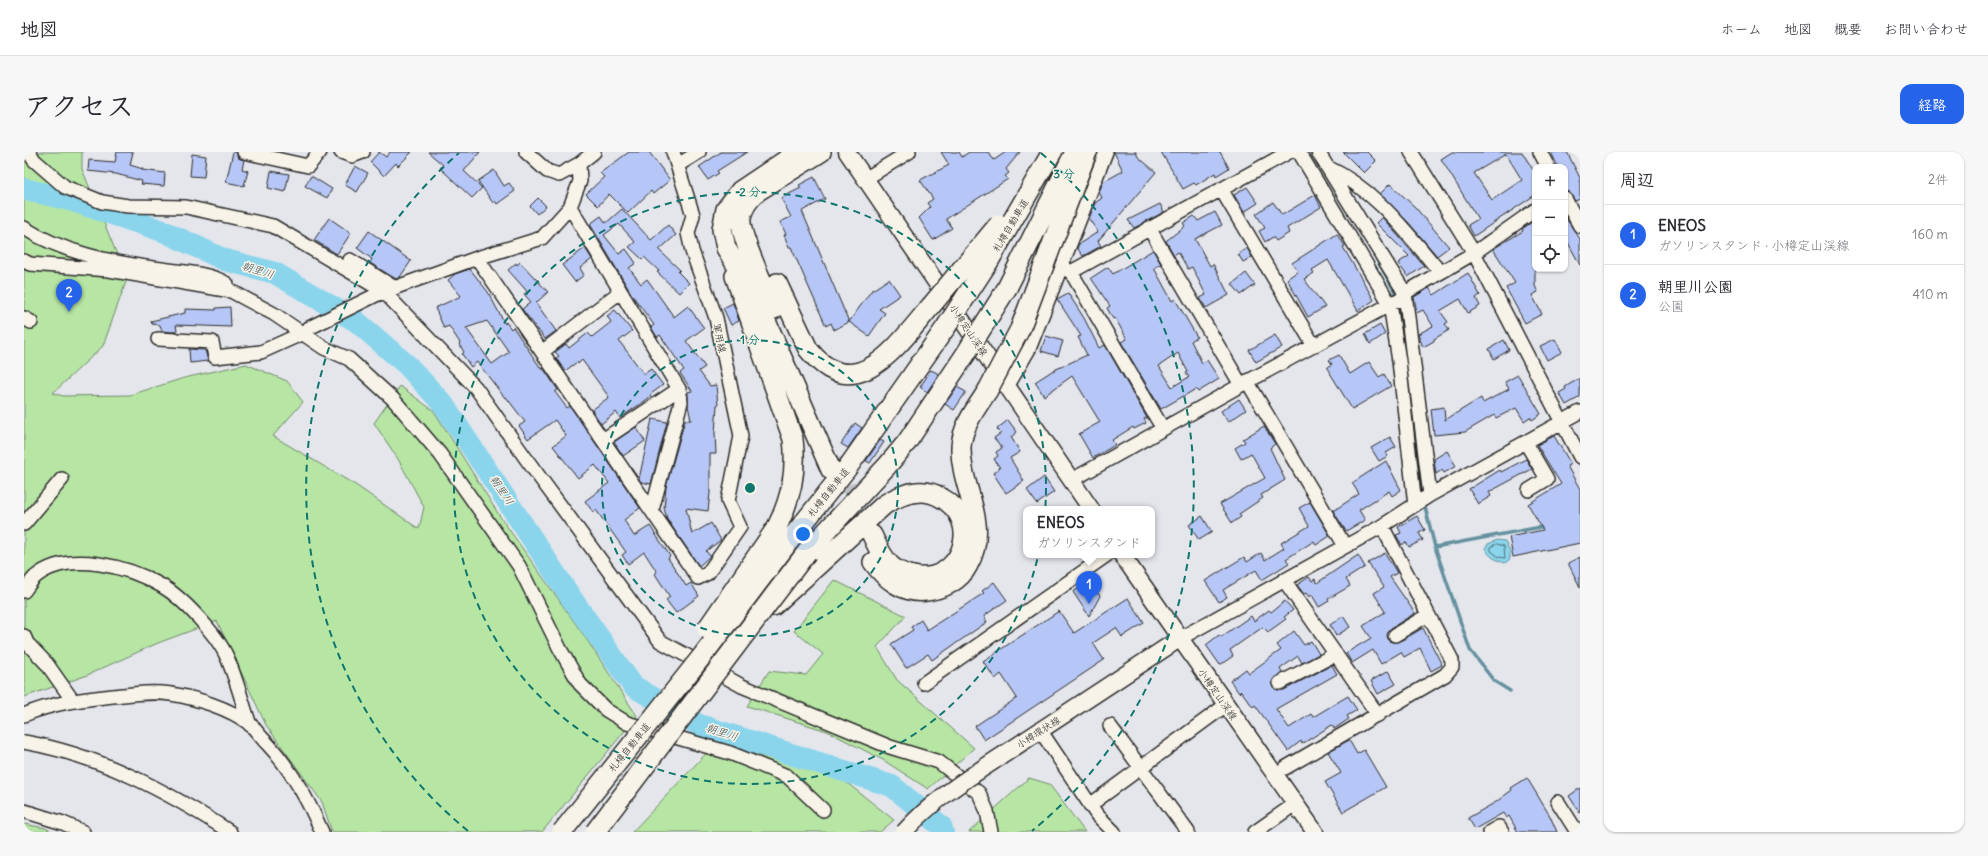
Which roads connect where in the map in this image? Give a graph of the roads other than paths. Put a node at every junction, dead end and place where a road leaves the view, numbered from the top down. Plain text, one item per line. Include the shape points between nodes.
1 (29, 152) edge
2 (244, 152) edge
3 (320, 152) edge
4 (341, 152) edge
5 (363, 152) edge
6 (526, 152) edge
7 (594, 152) edge
8 (673, 152) edge
9 (699, 152) edge
10 (798, 152) edge
11 (821, 152) edge
12 (846, 152) edge
13 (909, 152) edge
14 (1045, 152) edge
15 (1052, 152) edge
16 (1075, 152) edge
17 (1087, 152) edge
18 (1106, 152) edge
19 (1289, 152) edge
20 (1298, 152) edge
21 (1318, 152) edge
22 (1411, 152) edge
23 (1540, 152) edge
24 (579, 164) junction
25 (678, 164) junction
26 (1546, 164) edge
27 (1327, 167) junction
28 (865, 179) junction
29 (770, 184) junction
30 (1221, 189) junction
31 (1566, 200) edge
32 (570, 208) junction
33 (1532, 212) edge
34 (1580, 226) edge
35 (24, 228) edge
36 (1149, 228) junction
37 (726, 248) junction
38 (1474, 253) junction
39 (477, 258) junction
40 (350, 260) dead end
41 (27, 263) edge
42 (1066, 269) junction
43 (1440, 272) junction
44 (231, 291) junction
45 (386, 291) junction
46 (620, 292) junction
47 (1398, 299) junction
48 (305, 331) junction
49 (158, 339) dead end
50 (1314, 346) junction
51 (542, 352) junction
52 (1244, 383) junction
53 (1007, 387) junction
54 (678, 389) junction
55 (1580, 412) edge
56 (1412, 413) junction
57 (1562, 423) junction
58 (1163, 429) junction
59 (603, 440) junction
60 (1526, 443) junction
61 (1580, 457) edge
62 (62, 479) dead end
63 (1072, 480) junction
64 (1529, 490) dead end
65 (1423, 500) junction
66 (1089, 506) edge
67 (652, 510) junction
68 (24, 524) edge
69 (1382, 526) junction
70 (783, 534) junction
71 (1344, 546) junction
72 (814, 557) junction
73 (1103, 558) edge
74 (1124, 558) edge
75 (1284, 580) junction
76 (24, 591) edge
77 (1428, 615) junction
78 (1395, 635) dead end
79 (24, 636) edge
80 (1179, 639) junction
81 (1336, 654) junction
82 (924, 683) dead end
83 (1280, 683) dead end
84 (72, 701) junction
85 (1226, 705) junction
86 (24, 715) edge
87 (1378, 715) junction
88 (250, 725) junction
89 (1110, 726) dead end
90 (1040, 730) junction
91 (24, 742) edge
92 (1142, 768) junction
93 (1285, 768) dead end
94 (1558, 802) dead end
95 (1295, 804) junction
96 (1090, 805) junction
97 (823, 810) dead end
98 (24, 811) edge
99 (83, 832) edge
100 (230, 832) edge
101 (322, 832) edge
102 (562, 832) edge
103 (595, 832) edge
104 (904, 832) edge
105 (991, 832) edge
106 (1114, 832) edge
107 (1188, 832) edge
108 (1255, 832) edge
109 (1314, 832) edge
110 (1490, 832) edge
111 (1502, 832) edge
112 (1577, 832) edge

1 - 45 street via 34,160 65,187 102,202 128,206 186,207 273,226
2 - 3 street via 308,166
4 - 5 street via 352,156
6 - 24 street via 547,171 558,175
7 - 24 street
8 - 25 street, 軍用線
9 - 25 street
10 - 37 highway via 732,199 723,219 722,229
11 - 29 highway
12 - 28 main road, 小樽定山渓線
13 - 28 street
14 - 29 highway, bridge via 998,226 889,355 872,368 853,374 824,365 815,358 801,336 755,229 752,216 760,193
15 - 70 highway, 札樽自動車道, bridge via 989,261 848,467
16 - 72 highway, bridge via 1007,288 965,355 907,442
17 - 72 highway, bridge via 1020,329 964,432 961,446 962,461 977,524 974,555 965,571 952,583 938,589 922,591 908,589 881,574 867,538 892,566 904,574 930,578 943,573 954,563 962,550 965,537 964,522 958,511 949,501 923,492 910,492 897,497
18 - 42 street
19 - 30 street
20 - 47 street
21 - 27 street
22 - 38 street
23 - 26 street
24 - 32 street via 580,181
25 - 67 street, 軍用線 via 693,214 688,233 692,251 716,318 741,436 728,501 740,527 708,573 698,578
27 - 43 street via 1347,176 1380,204
27 - 47 street
28 - 53 main road, 小樽定山渓線
29 - 37 highway via 758,191 746,204 741,228 834,464 755,296
30 - 36 street
30 - 50 street
31 - 34 street
32 - 39 street via 542,238
32 - 46 street
33 - 38 street
35 - 44 street via 59,246 90,256 203,276 227,283
36 - 42 street
36 - 52 street
37 - 70 highway via 742,301 793,439 795,457 792,488 786,508
38 - 43 street
38 - 57 street
39 - 45 street
39 - 51 street
40 - 45 street
41 - 44 street via 109,270
42 - 53 street via 1029,350
42 - 58 street
43 - 47 street
44 - 48 street
45 - 48 street
45 - 105 street via 476,388 660,641 742,686 890,747 939,762 979,793 987,811
46 - 51 street
46 - 54 street
47 - 50 street
47 - 56 street
47 - 56 street
48 - 49 street via 261,352 215,357 212,342
48 - 97 street via 324,348 349,359 393,399 440,454 519,566 580,684 606,710 627,723 730,753 787,776
50 - 52 street
51 - 59 street
52 - 58 street
52 - 71 street
53 - 63 main road, 小樽定山渓線
54 - 59 street
54 - 67 street via 681,402
55 - 57 street
56 - 65 street
56 - 65 street
57 - 60 street
57 - 61 street
58 - 63 street
59 - 67 street
60 - 64 street via 1547,479
60 - 65 street
62 - 68 street
63 - 66 main road, 小樽定山渓線
65 - 69 street
69 - 71 street
69 - 77 street
70 - 102 highway, 札樽自動車道, bridge via 613,767
71 - 75 street
72 - 103 highway, bridge via 761,612
73 - 82 street
74 - 80 main road, 小樽定山渓線
75 - 80 street
75 - 81 street
76 - 88 street via 42,572 78,563 100,563 127,569 163,587 187,606 226,655
77 - 78 street
77 - 87 street via 1452,660 1449,672
79 - 84 street
80 - 85 main road, 小樽定山渓線
80 - 90 main road, 小樽環状線
81 - 83 street
81 - 87 street
84 - 86 street
84 - 88 street via 142,693 170,694 207,703 233,714
85 - 92 street
85 - 95 main road, 小樽定山渓線
87 - 93 street
88 - 101 street via 291,772 307,797
89 - 92 street
90 - 96 street
90 - 104 main road, 小樽環状線, bridge via 946,792
91 - 100 street via 92,759 185,803
92 - 96 street
92 - 107 street
94 - 112 street
95 - 108 street
95 - 109 main road, 小樽定山渓線
96 - 106 street
98 - 99 street
110 - 111 street via 1499,827

